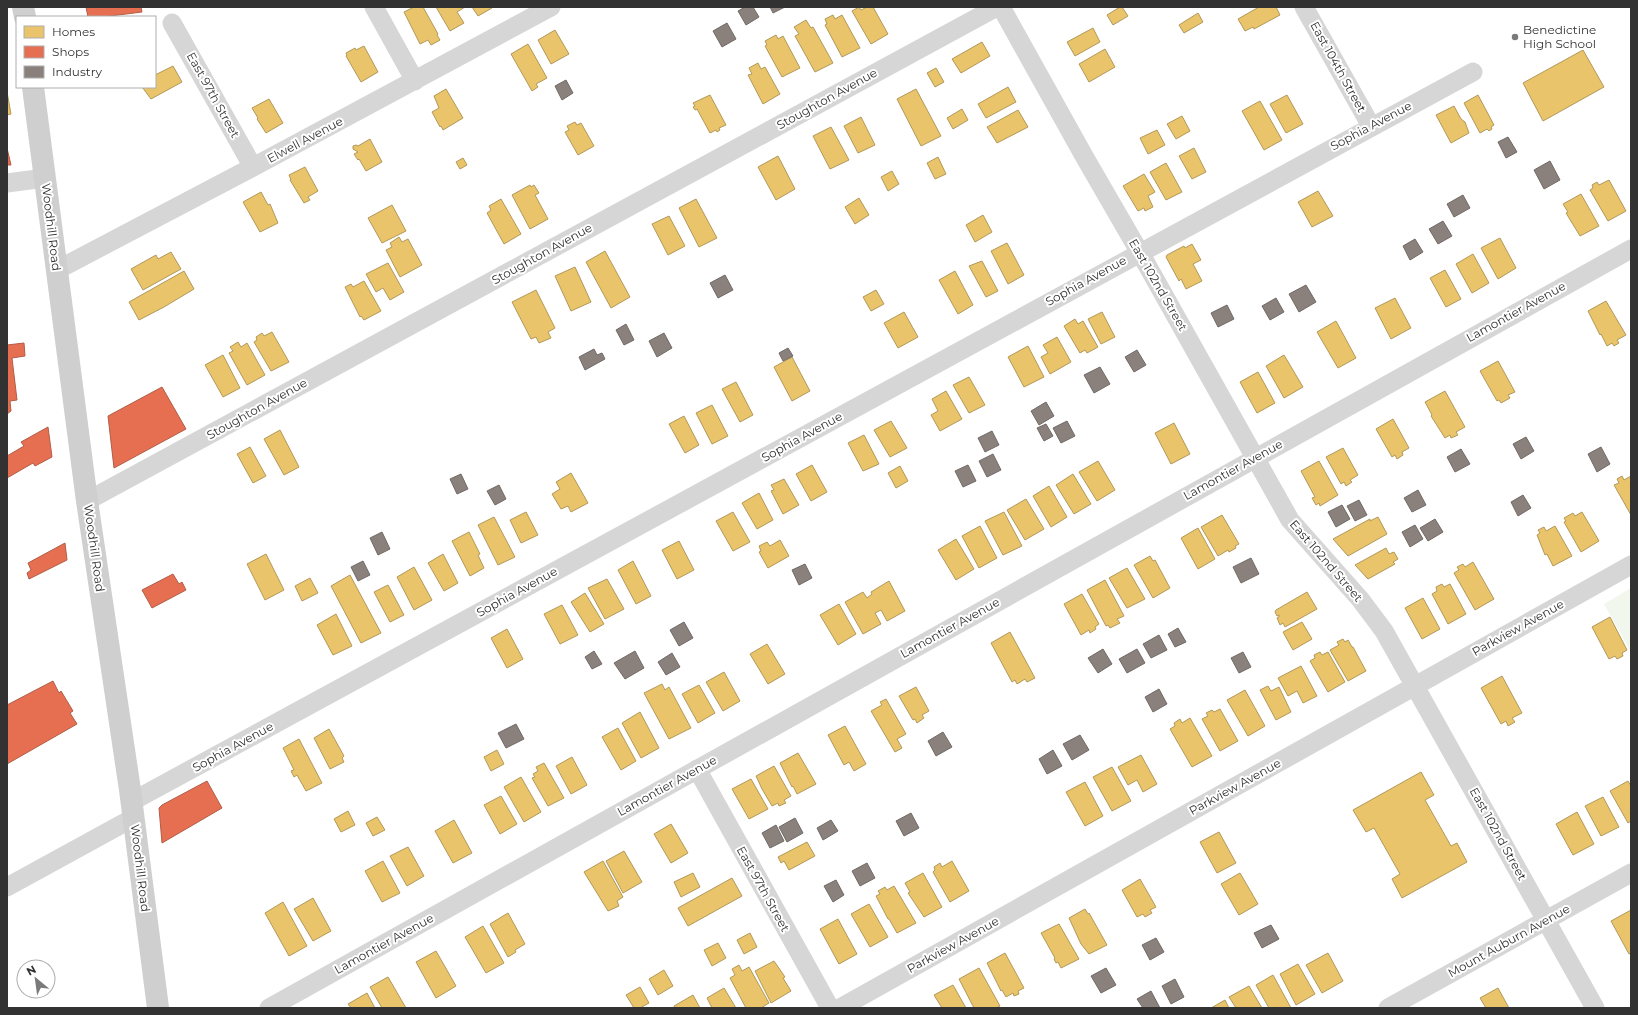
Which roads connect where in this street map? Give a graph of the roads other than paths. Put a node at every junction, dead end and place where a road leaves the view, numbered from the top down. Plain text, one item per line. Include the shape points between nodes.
1 (374, 7) edge
2 (551, 7) edge
3 (997, 7) edge
4 (1001, 7) edge
5 (1304, 7) edge
6 (172, 23) dead end
7 (1473, 72) dead end
8 (415, 81) junction
9 (33, 88) edge
10 (1371, 126) junction
11 (253, 167) junction
12 (45, 178) junction
13 (7, 183) edge
14 (1631, 249) edge
15 (1139, 252) junction
16 (57, 270) junction
17 (1255, 457) junction
18 (87, 501) junction
19 (1631, 565) edge
20 (1416, 686) junction
21 (697, 769) junction
22 (132, 810) junction
23 (1631, 873) edge
24 (7, 887) edge
25 (1546, 921) junction
26 (158, 1008) edge
27 (269, 1008) edge
28 (830, 1008) edge
29 (840, 1008) edge
30 (1388, 1008) edge
31 (1595, 1008) edge

1 - 8 street
2 - 8 street, Elwell Avenue
3 - 18 street, Stoughton Avenue
4 - 15 street, East 102nd Street
5 - 10 street, East 104th Street
6 - 11 street, East 97th Street
7 - 10 street, Sophia Avenue
8 - 11 street, Elwell Avenue
9 - 12 main road, Woodhill Road
10 - 15 street, Sophia Avenue
11 - 16 street, Elwell Avenue
12 - 13 street
12 - 16 main road, Woodhill Road
14 - 17 street, Lamontier Avenue
15 - 17 street, East 102nd Street
15 - 22 street, Sophia Avenue
16 - 18 main road, Woodhill Road
17 - 20 street, East 102nd Street via 1290,520 1360,599 1384,631
17 - 21 street, Lamontier Avenue
18 - 22 main road, Woodhill Road
19 - 20 street, Parkview Avenue
20 - 25 street, East 102nd Street
20 - 29 street, Parkview Avenue
21 - 27 street, Lamontier Avenue
21 - 28 street, East 97th Street
22 - 24 street, Sophia Avenue
22 - 26 main road, Woodhill Road
23 - 25 street, Mount Auburn Avenue
25 - 30 street, Mount Auburn Avenue
25 - 31 street, East 102nd Street

